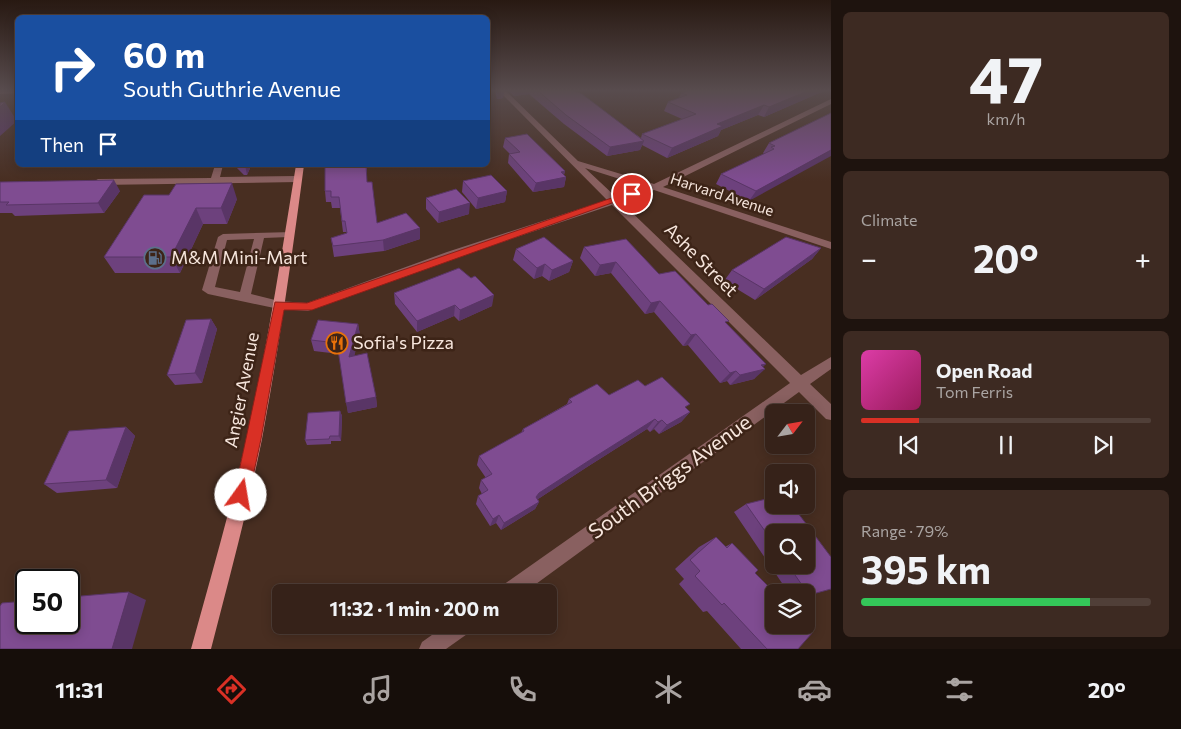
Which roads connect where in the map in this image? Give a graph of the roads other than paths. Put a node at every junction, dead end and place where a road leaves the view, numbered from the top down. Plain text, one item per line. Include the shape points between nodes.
1 (532, 120) edge
2 (794, 120) edge
3 (575, 162) junction
4 (218, 167) edge
5 (300, 167) edge
6 (298, 179) junction
7 (215, 180) junction
8 (84, 182) edge
9 (651, 188) junction
10 (614, 200) junction
11 (289, 234) junction
12 (260, 235) junction
13 (831, 246) edge
14 (244, 296) junction
15 (279, 305) junction
16 (831, 362) edge
17 (799, 384) junction
18 (831, 414) edge
19 (521, 584) edge
20 (450, 634) edge
21 (201, 649) edge
22 (429, 649) edge

1 - 3 street, Ashe Street
2 - 9 street
3 - 9 street, Harvard Avenue
3 - 10 street, Ashe Street
4 - 7 street
5 - 6 main road, Angier Avenue
6 - 7 street
6 - 11 main road, Angier Avenue
7 - 8 street
9 - 10 street
9 - 13 street, Harvard Avenue
10 - 15 street via 308,307
10 - 17 street, Ashe Street
11 - 12 street
11 - 15 main road, Angier Avenue
12 - 14 street
12 - 14 street via 223,237 208,290
14 - 15 street
15 - 21 main road, Angier Avenue via 254,439
16 - 17 street, South Briggs Avenue
17 - 18 street, Ashe Street
17 - 19 street, South Briggs Avenue
20 - 22 street

